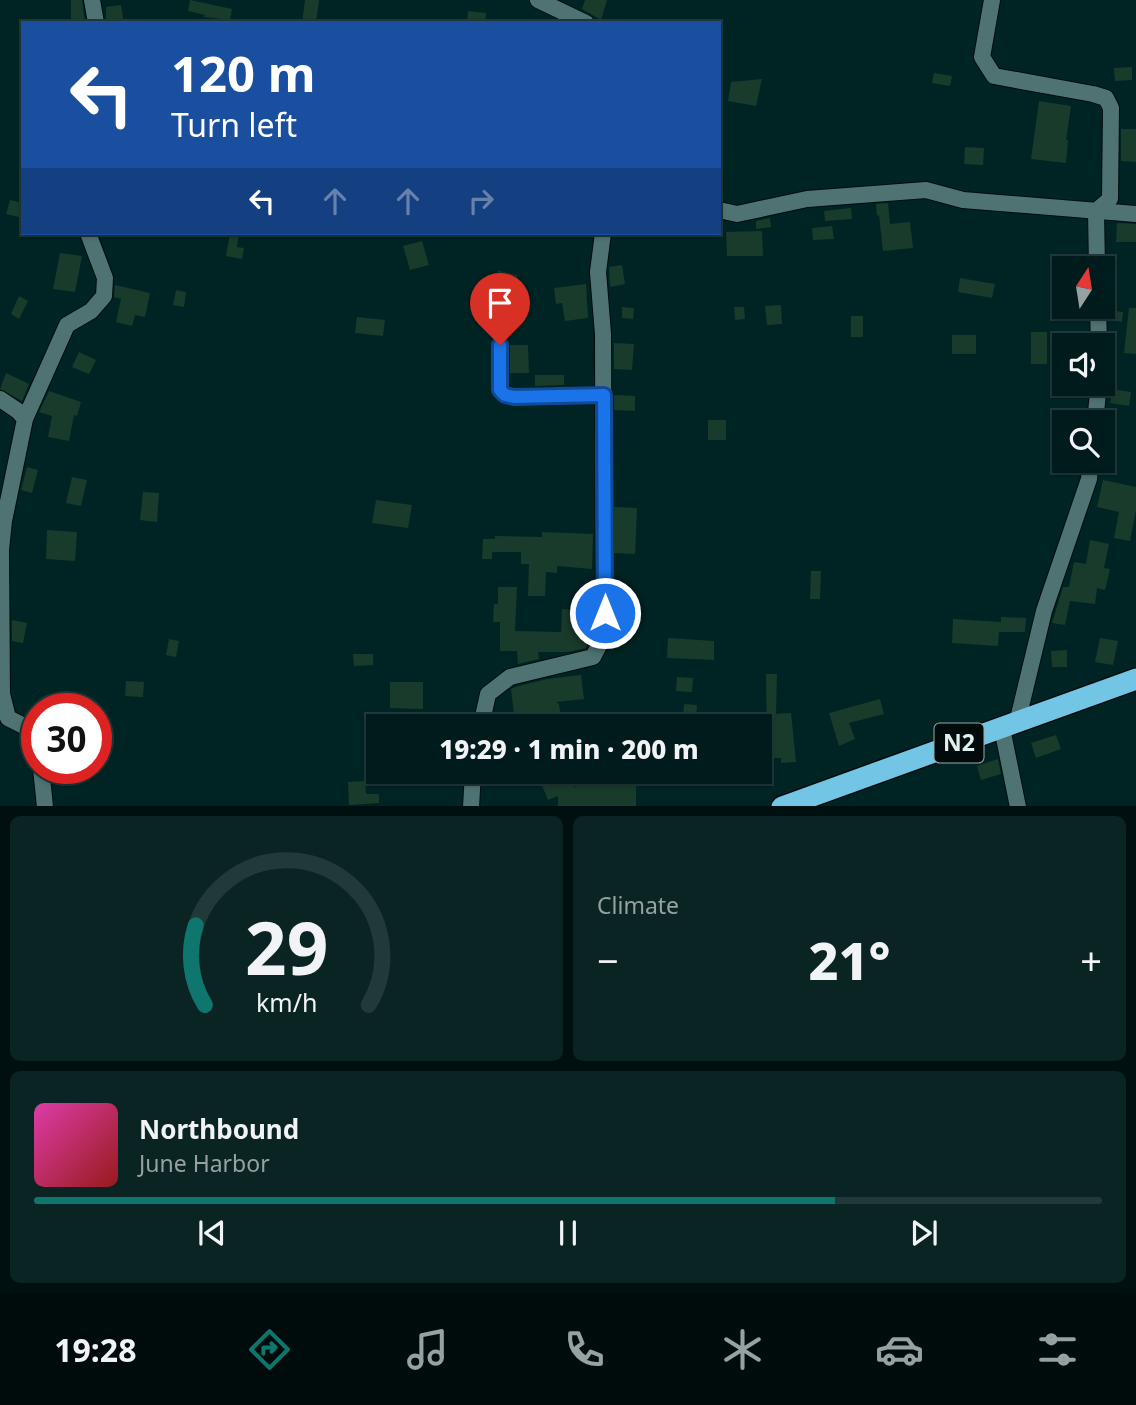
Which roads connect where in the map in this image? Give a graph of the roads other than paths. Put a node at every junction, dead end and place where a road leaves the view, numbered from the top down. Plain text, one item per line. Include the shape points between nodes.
1 (92, 0) edge
2 (992, 0) edge
3 (547, 2) edge
4 (96, 21) edge
5 (582, 21) edge
6 (721, 210) edge
7 (1096, 211) junction
8 (1136, 214) edge
9 (89, 235) edge
10 (603, 235) edge
11 (1097, 256) edge
12 (500, 345) dead end
13 (604, 395) junction
14 (0, 399) edge
15 (25, 419) junction
16 (1090, 473) edge
17 (1136, 679) edge
18 (484, 714) edge
19 (21, 724) edge
20 (1009, 726) junction
21 (42, 784) edge
22 (472, 784) edge
23 (45, 806) edge
24 (471, 806) edge
25 (785, 806) edge
26 (1018, 806) edge

1 - 4 street
2 - 7 street via 982,57 994,76 1107,98 1111,108 1110,199
3 - 5 street
6 - 7 street via 737,214 807,199 926,190 963,200
7 - 8 street
7 - 11 street
9 - 15 street via 105,278 104,296 67,325
10 - 13 street via 598,272
12 - 13 street via 500,390 505,395
13 - 18 street via 604,636 593,657 510,677 488,694
14 - 15 street
15 - 19 street via 3,530 2,694 8,718
16 - 20 street
17 - 20 highway, N2
20 - 25 highway, N2
20 - 26 street
21 - 23 street
22 - 24 street

